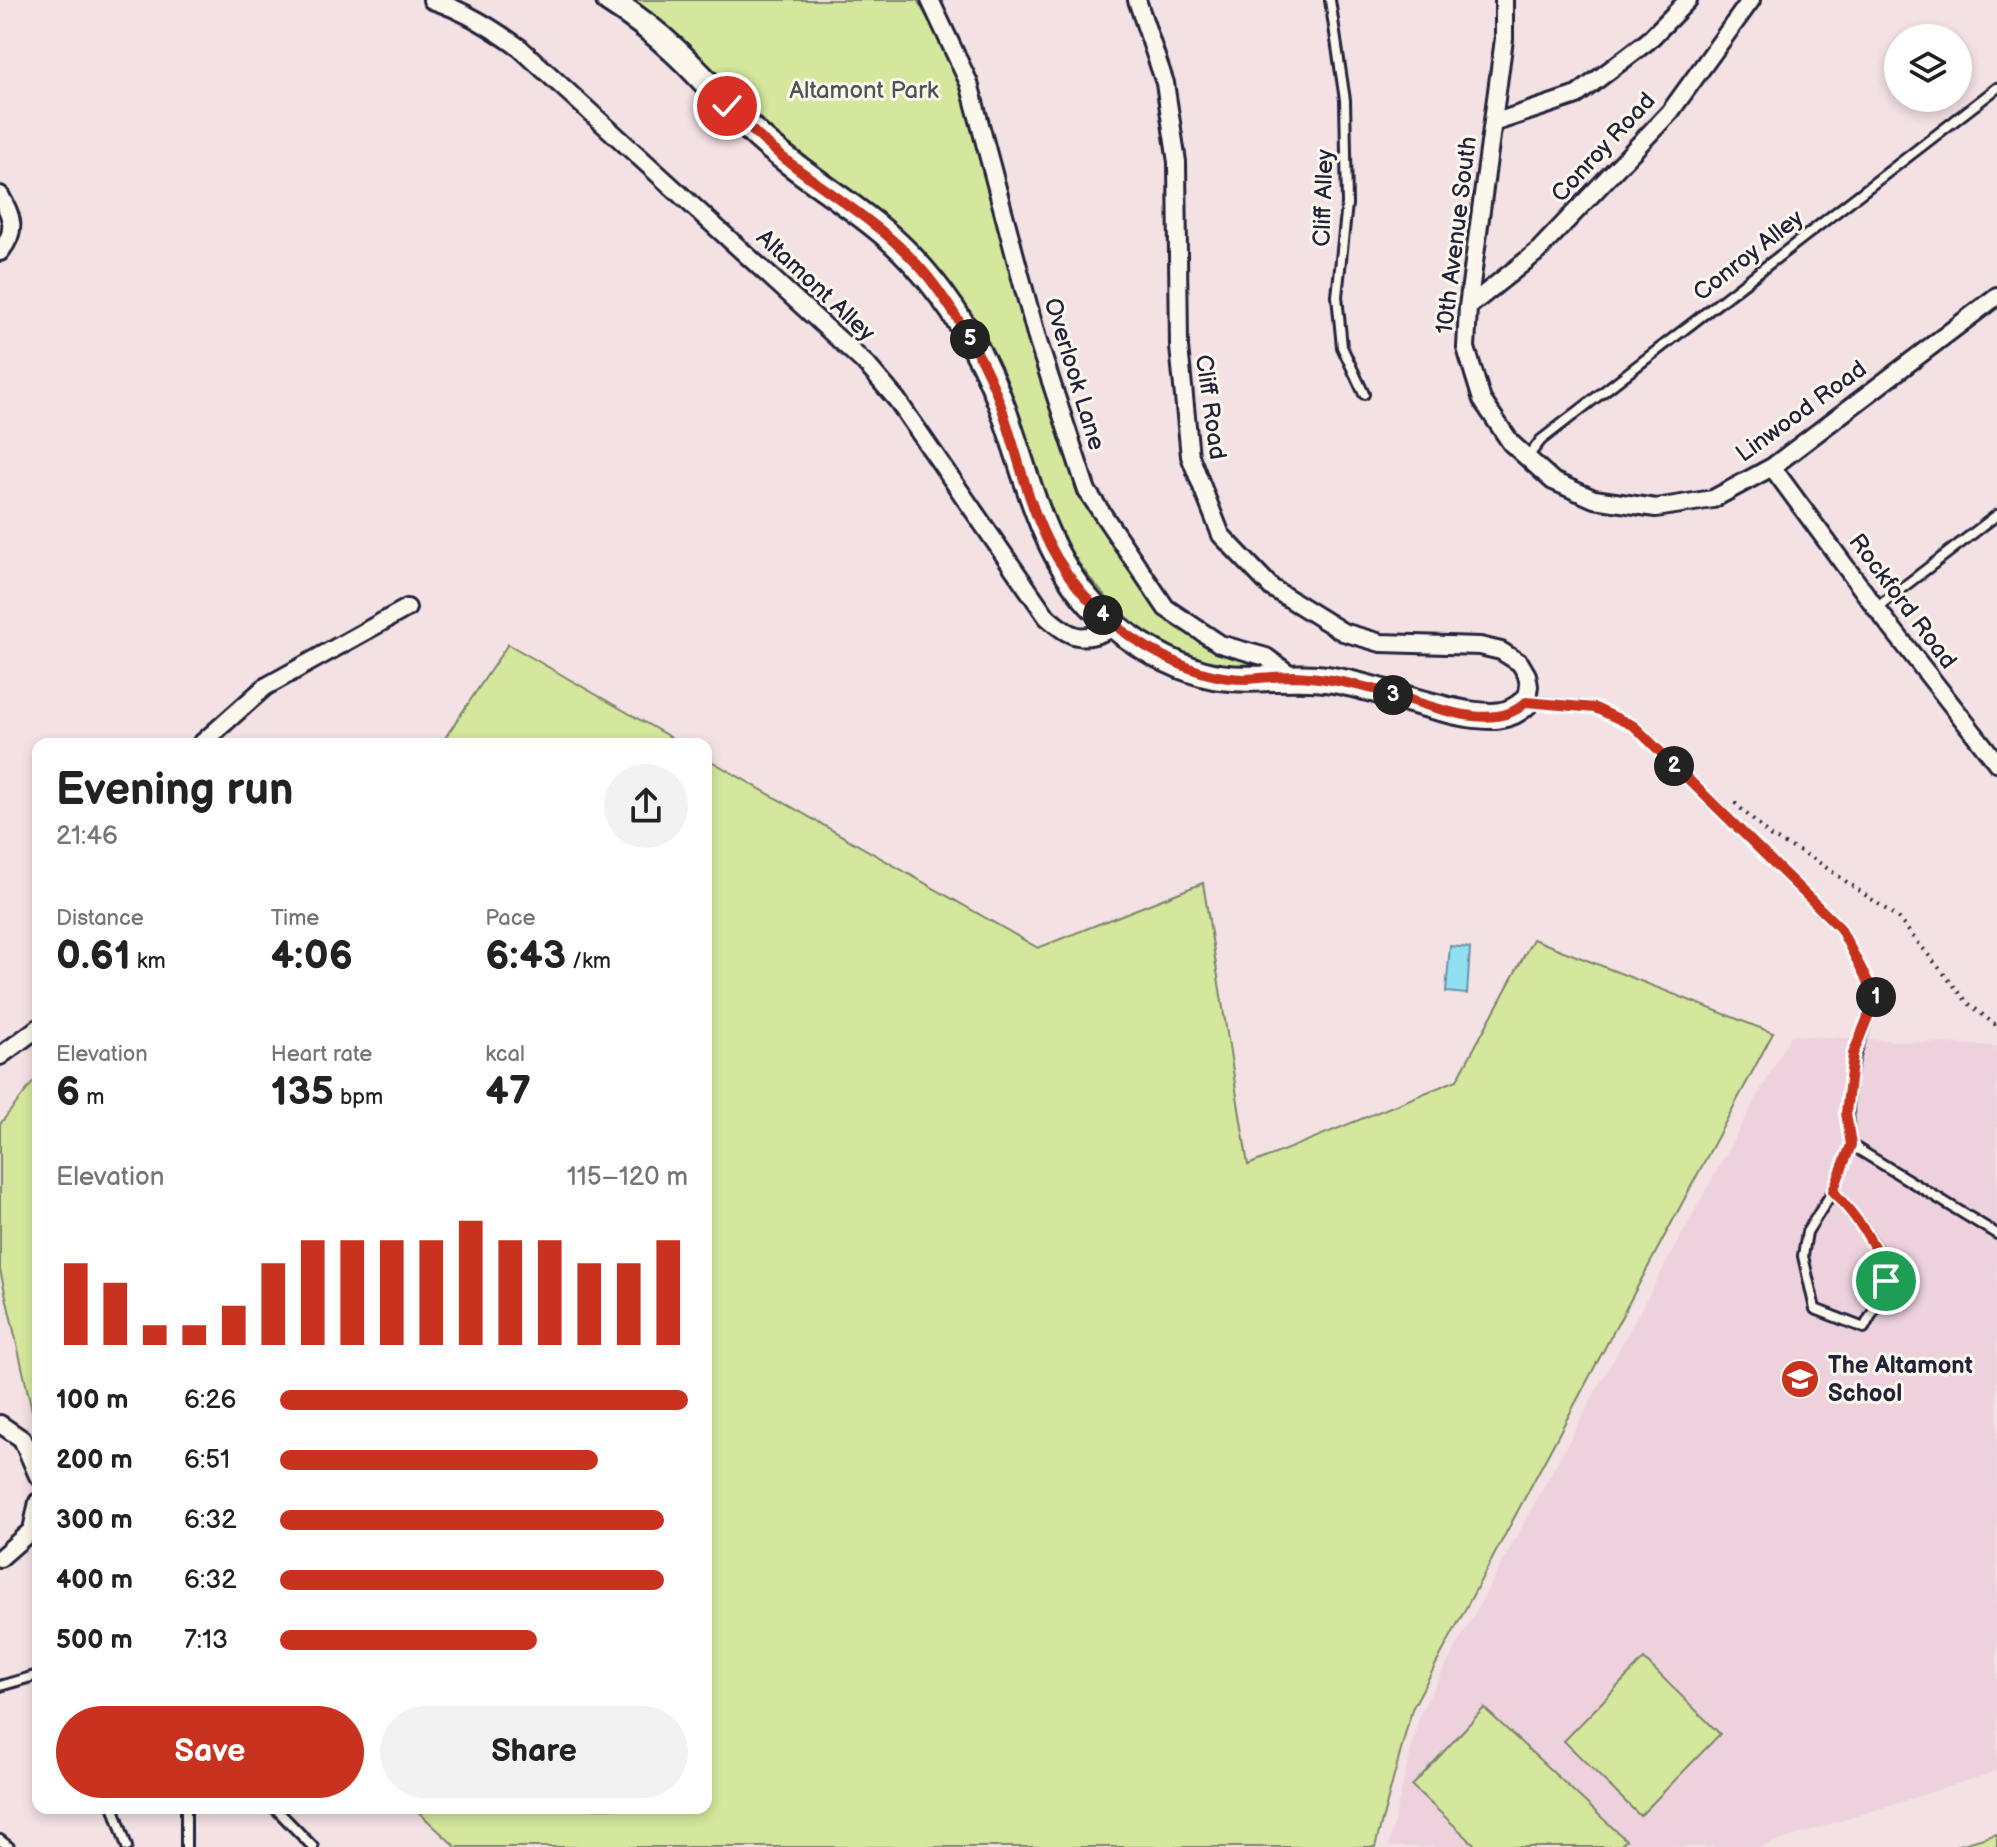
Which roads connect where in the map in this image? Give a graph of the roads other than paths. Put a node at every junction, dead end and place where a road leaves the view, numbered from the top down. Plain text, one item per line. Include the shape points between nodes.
1 (432, 0) edge
2 (609, 0) edge
3 (930, 0) edge
4 (1137, 0) edge
5 (1330, 0) edge
6 (1504, 0) edge
7 (1688, 0) edge
8 (1751, 0) edge
9 (1997, 88) edge
10 (1493, 123) junction
11 (0, 195) edge
12 (0, 252) edge
13 (1997, 296) edge
14 (1468, 307) junction
15 (1364, 394) dead end
16 (1527, 458) junction
17 (1772, 467) junction
18 (1994, 516) edge
19 (1997, 526) edge
20 (407, 608) dead end
21 (1876, 608) junction
22 (1115, 627) junction
23 (1292, 676) junction
24 (1526, 702) junction
25 (208, 738) edge
26 (1997, 763) edge
27 (32, 1032) edge
28 (0, 1056) edge
29 (1851, 1145) junction
30 (1833, 1191) junction
31 (1997, 1234) edge
32 (0, 1424) edge
33 (32, 1462) edge
34 (32, 1530) edge
35 (0, 1558) edge
36 (32, 1677) edge
37 (0, 1686) edge
38 (116, 1814) edge
39 (186, 1814) edge
40 (281, 1814) edge
41 (0, 1840) edge
42 (9, 1847) edge
43 (127, 1847) edge
44 (186, 1847) edge
45 (313, 1847) edge

1 - 22 street, Altamont Alley via 486,24 520,48 867,365 897,400 1047,617 1065,633 1083,637
2 - 22 street via 674,49 779,155 887,235 934,284 983,362 1048,540 1090,602
3 - 23 street, Overlook Lane via 969,83 1038,342 1087,491 1166,608 1220,644 1266,657
4 - 24 street, Cliff Road via 1165,83 1177,162 1179,347 1190,456 1221,535 1272,588 1343,632 1381,643 1501,651 1520,663 1527,675
5 - 15 lane, Cliff Alley via 1345,100 1347,204 1337,296 1342,347
6 - 10 street, 10th Avenue South
7 - 10 street via 1648,41 1577,95
8 - 14 street, Conroy Road via 1670,112 1537,252
9 - 16 lane, Conroy Alley via 1541,440
10 - 14 street, 10th Avenue South
11 - 12 street via 13,218
13 - 17 street, Linwood Road
14 - 16 street, 10th Avenue South via 1466,348 1482,400
16 - 17 street, Linwood Road via 1553,481 1594,499 1656,508 1713,499
17 - 21 street, Rockford Road
18 - 19 lane
18 - 21 lane
20 - 25 street via 265,687
21 - 26 street, Rockford Road
22 - 23 street via 1195,672 1243,679
23 - 24 street via 1332,679 1431,708 1487,717 1518,710
24 - 29 lane via 1595,708 1634,726 1840,928 1876,997 1853,1054 1846,1113
27 - 28 street
29 - 30 lane
29 - 31 lane
30 - 30 lane via 1883,1262 1886,1281 1864,1328 1815,1309 1803,1256 1807,1232
32 - 33 street via 22,1439
34 - 35 street
36 - 37 lane
38 - 43 lane
39 - 44 lane
40 - 45 lane
41 - 42 lane

